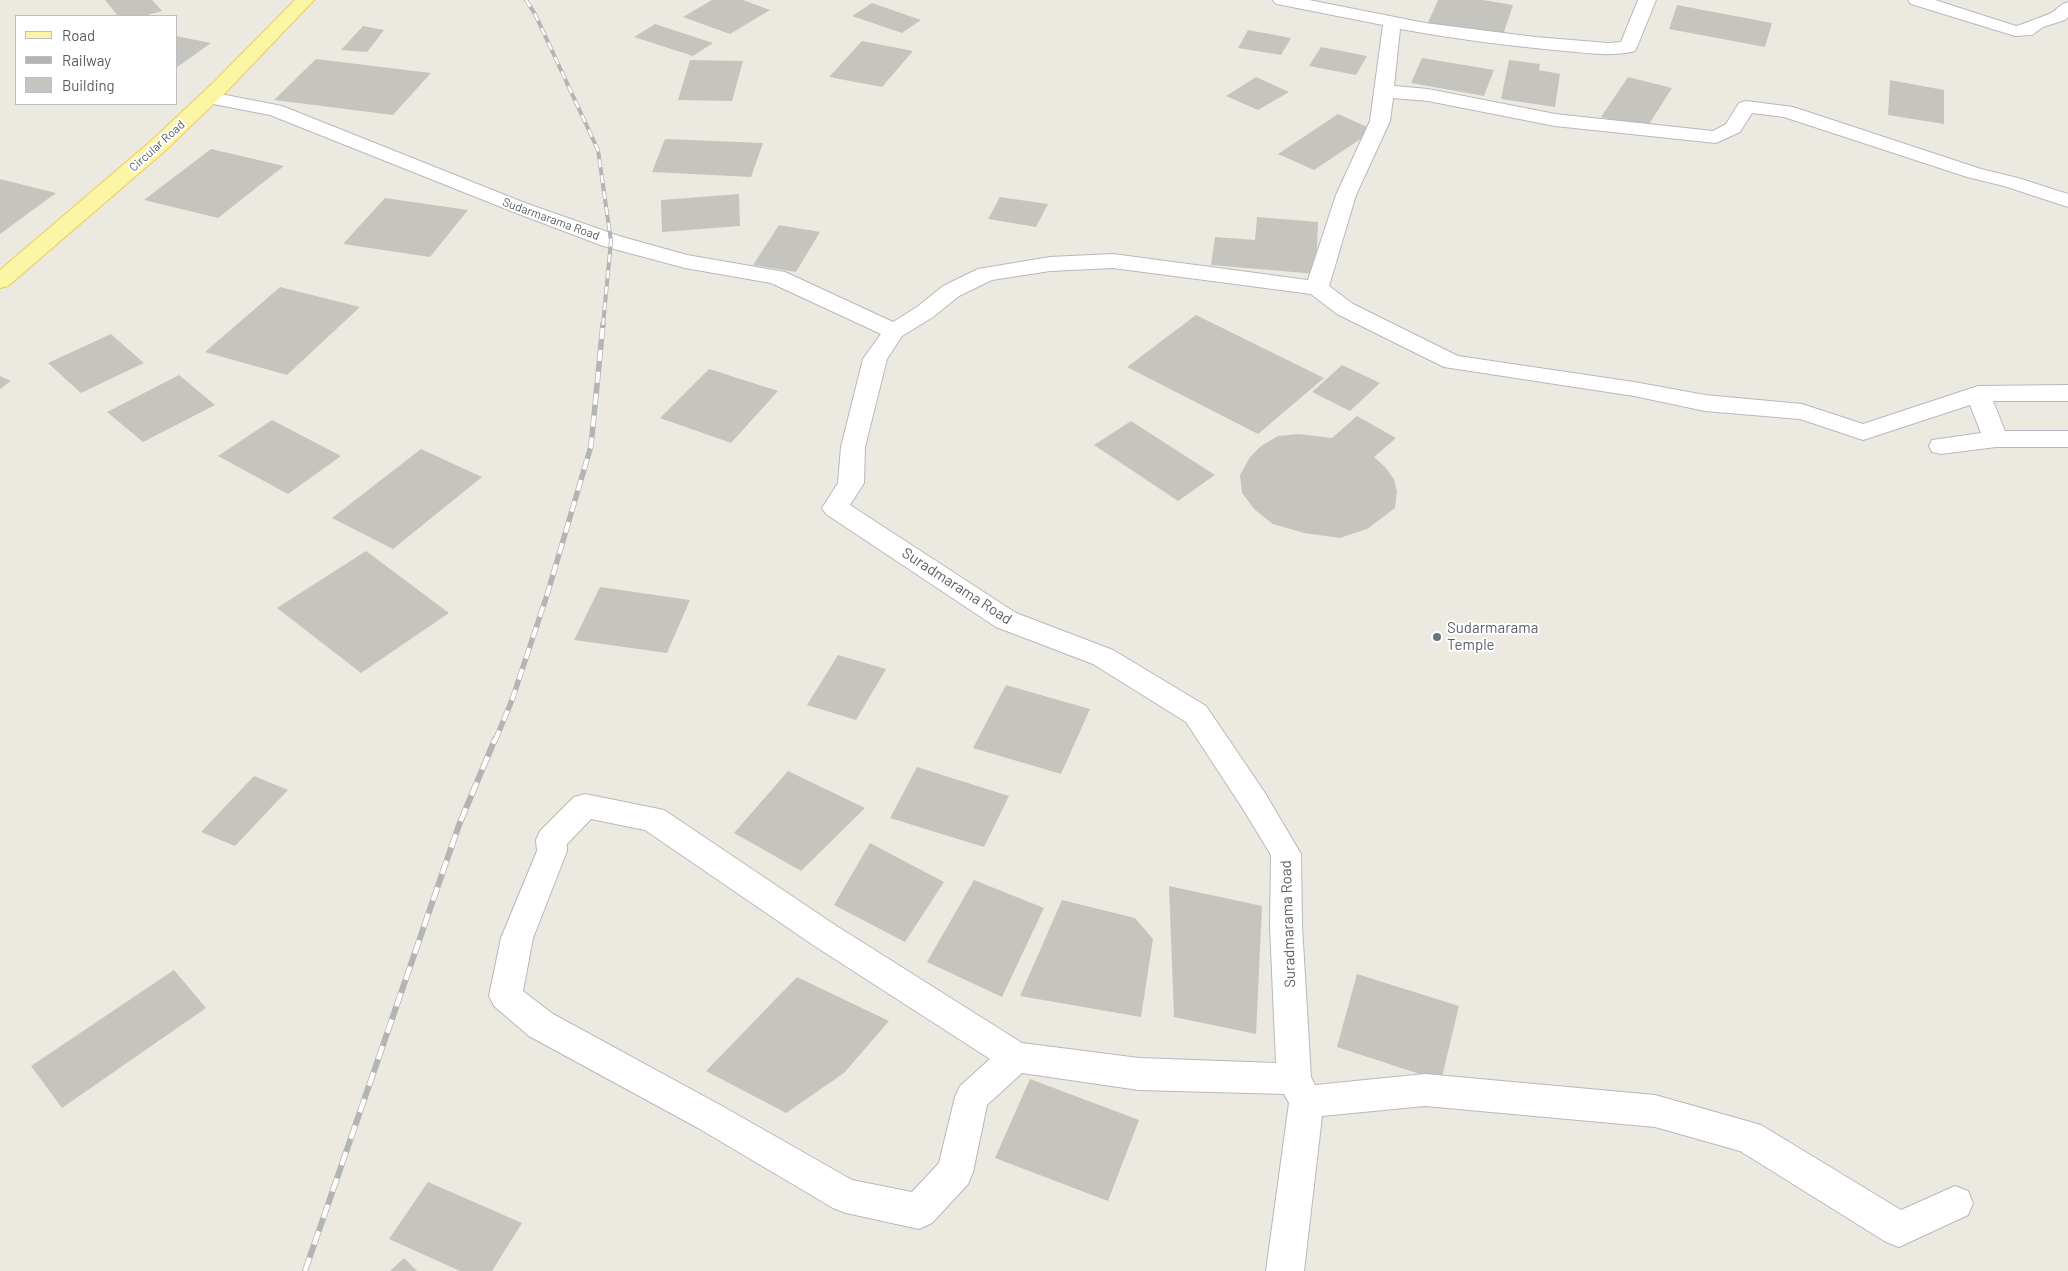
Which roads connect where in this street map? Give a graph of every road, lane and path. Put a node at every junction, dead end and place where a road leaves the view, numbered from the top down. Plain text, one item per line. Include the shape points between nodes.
1 (305, 0) edge
2 (1282, 0) edge
3 (1647, 0) edge
4 (1917, 0) edge
5 (2068, 7) edge
6 (1392, 23) junction
7 (1384, 91) junction
8 (210, 98) junction
9 (2068, 201) edge
10 (0, 282) edge
11 (1317, 288) junction
12 (894, 331) junction
13 (2068, 393) edge
14 (1978, 394) junction
15 (2068, 439) edge
16 (1996, 440) junction
17 (1941, 446) dead end
18 (1016, 1057) junction
19 (1300, 1090) junction
20 (1955, 1203) dead end
21 (1285, 1271) edge

1 - 8 main road, Circular Road
2 - 6 street
3 - 6 street via 1628,47 1608,49 1535,43
4 - 5 street via 2026,32 2037,23 2060,16
6 - 7 street
7 - 9 street via 1428,95 1555,120 1716,137 1734,128 1746,107 1786,111
7 - 11 street via 1380,121 1346,195
8 - 10 main road, Circular Road
8 - 12 street, Sudarmarama Road via 275,110 518,208 612,241 685,261 777,277
11 - 12 street via 1113,261 1050,264 986,274 952,291
11 - 14 street via 1344,310 1452,362 1705,403 1802,412 1864,432
12 - 19 street, Suradmarama Road via 875,359 853,447 851,483 835,508 1006,620 1103,657 1196,714 1286,854 1286,926
13 - 14 street
14 - 16 street
15 - 16 street
16 - 17 street
18 - 18 street via 972,1097 955,1172 919,1211 846,1196 710,1117 541,1026 506,996 517,938 552,851 551,840 585,806 653,819 824,935
18 - 19 street via 1139,1074
19 - 20 street via 1425,1090 1655,1111 1748,1137 1899,1229
19 - 21 street

